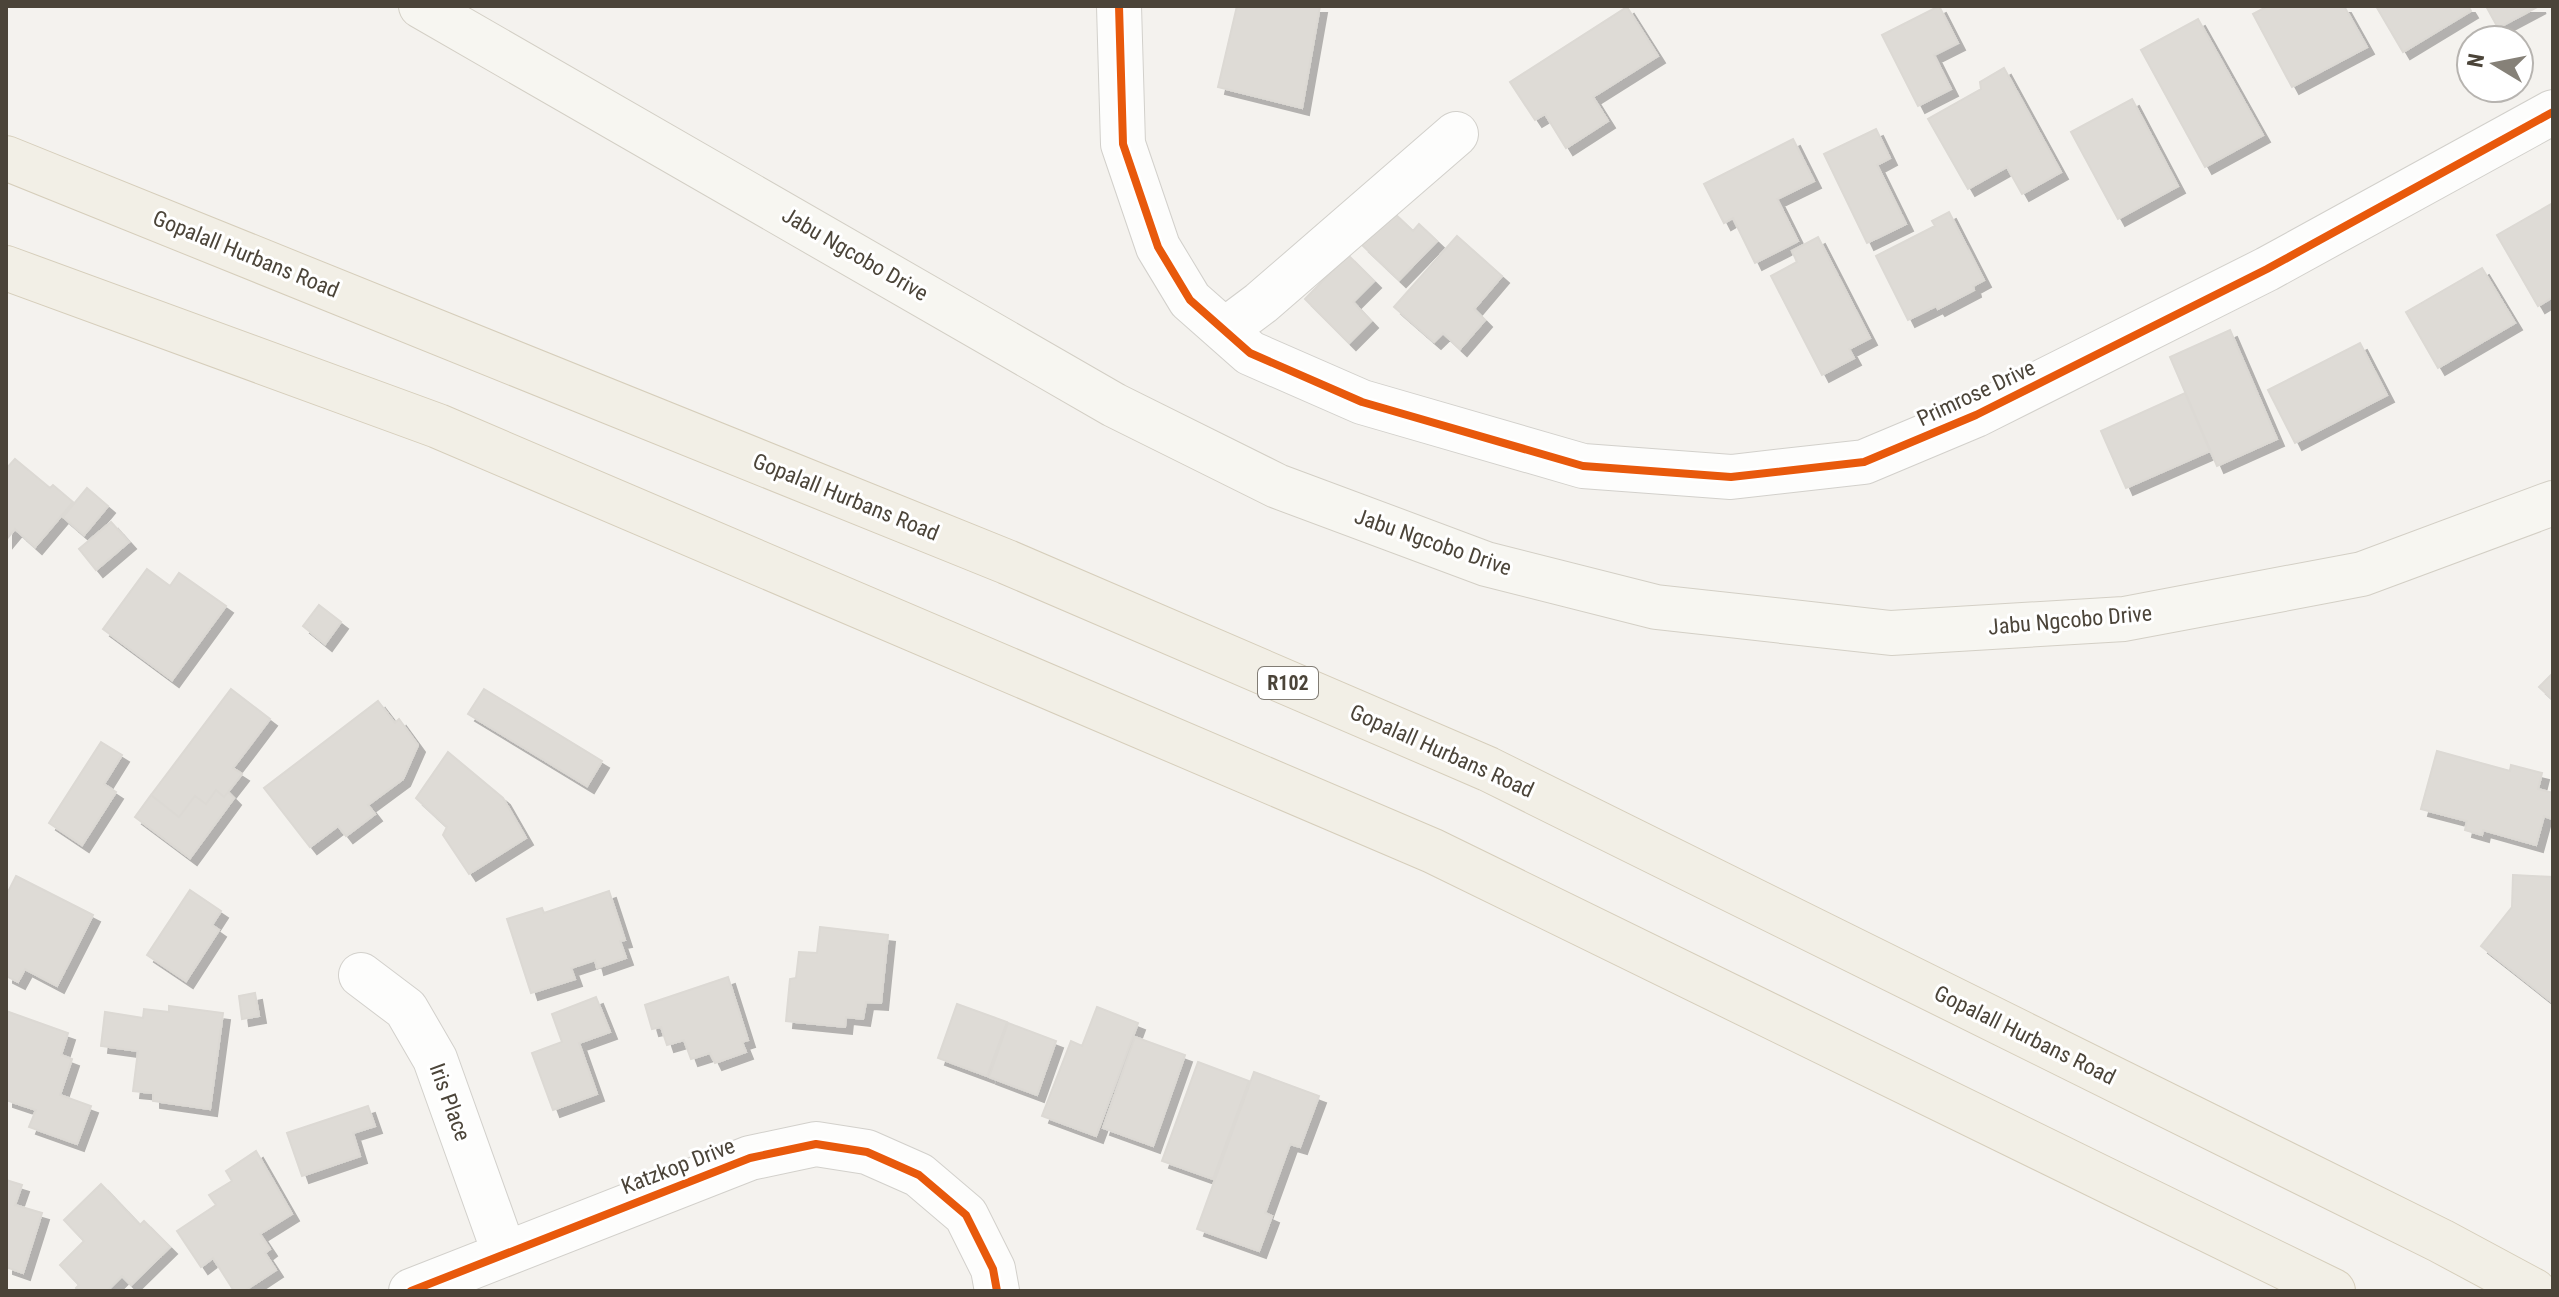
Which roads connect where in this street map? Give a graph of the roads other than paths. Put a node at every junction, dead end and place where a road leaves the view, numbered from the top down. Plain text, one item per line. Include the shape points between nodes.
1 (421, 6) edge
2 (1119, 6) edge
3 (2553, 112) edge
4 (1456, 134) dead end
5 (6, 158) edge
6 (6, 268) edge
7 (1225, 330) junction
8 (2553, 503) edge
9 (361, 975) dead end
10 (504, 1252) junction
11 (411, 1291) edge
12 (997, 1291) edge
13 (2333, 1291) edge
14 (2534, 1291) edge

1 - 8 main road, Jabu Ngcobo Drive via 1114,405 1263,479 1486,564 1656,607 1891,633 2124,619 2362,574
2 - 7 street, Primrose Drive via 1123,144 1158,247 1190,300
3 - 7 street, Primrose Drive via 2267,269 1976,415 1864,462 1731,477 1583,466 1362,402 1250,353
4 - 7 street
5 - 14 main road, Gopalall Hurbans Road / R102 via 1007,562 1488,769
6 - 13 main road via 438,426 1433,851
9 - 10 street, Iris Place via 406,1009 435,1059
10 - 11 street, Katzkop Drive
10 - 12 street, Katzkop Drive via 750,1158 816,1144 867,1152 919,1175 966,1215 993,1269

